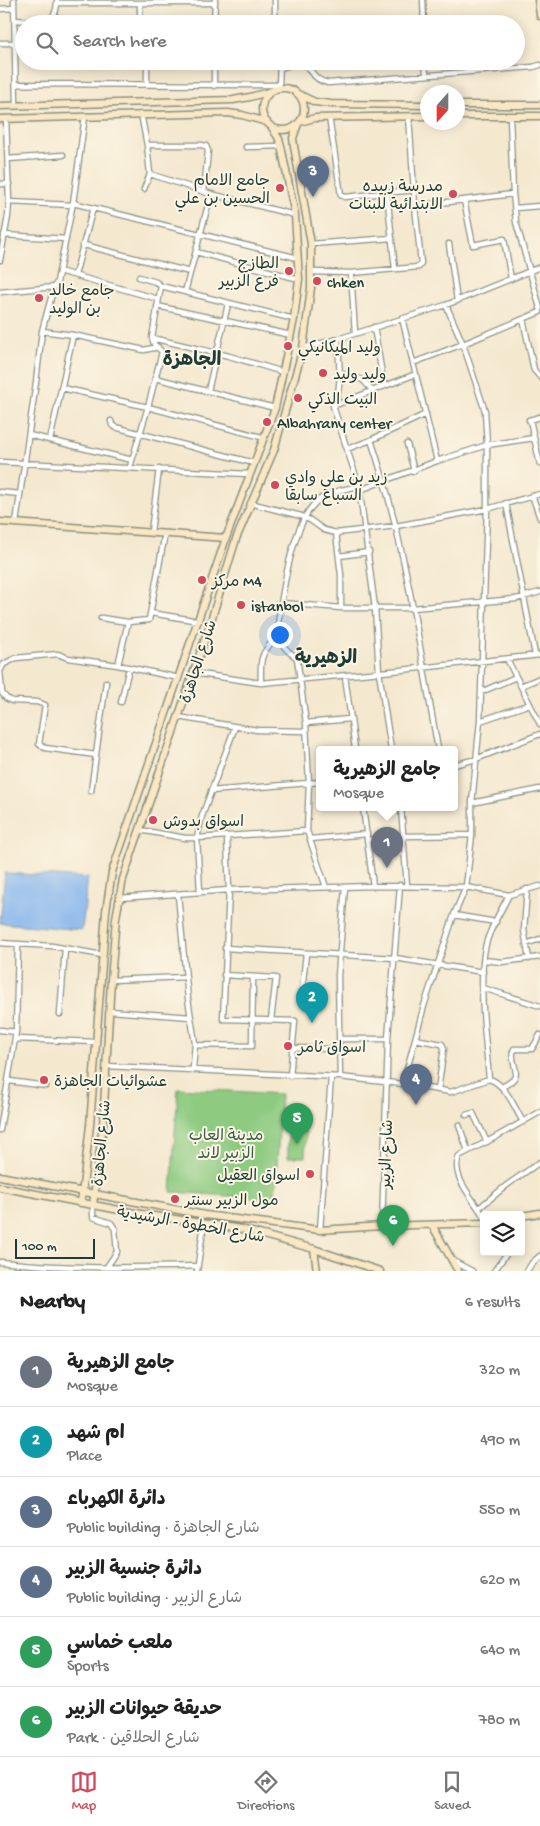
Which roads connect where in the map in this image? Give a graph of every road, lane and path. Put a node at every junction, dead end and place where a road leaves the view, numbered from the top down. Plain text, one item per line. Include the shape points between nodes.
1 (14, 0) edge
2 (275, 0) edge
3 (423, 0) edge
4 (538, 0) edge
5 (57, 1) edge
6 (150, 2) edge
7 (215, 2) edge
8 (140, 3) junction
9 (14, 8) junction
10 (0, 9) edge
11 (54, 15) edge
12 (140, 15) edge
13 (214, 15) edge
14 (275, 15) edge
15 (424, 15) edge
16 (540, 16) edge
17 (15, 20) edge
18 (15, 42) edge
19 (0, 43) edge
20 (540, 65) edge
21 (525, 68) edge
22 (16, 70) edge
23 (147, 70) edge
24 (214, 70) edge
25 (280, 70) edge
26 (311, 70) edge
27 (426, 70) edge
28 (497, 70) edge
29 (426, 76) junction
30 (16, 84) junction
31 (147, 86) junction
32 (214, 86) junction
33 (276, 88) junction
34 (298, 94) junction
35 (420, 104) edge
36 (16, 105) junction
37 (465, 105) edge
38 (540, 105) edge
39 (0, 106) edge
40 (142, 114) junction
41 (85, 116) junction
42 (410, 116) junction
43 (420, 116) edge
44 (465, 116) edge
45 (510, 116) junction
46 (540, 116) edge
47 (3, 118) edge
48 (329, 118) junction
49 (298, 123) junction
50 (269, 124) junction
51 (147, 145) junction
52 (281, 146) junction
53 (246, 147) dead end
54 (63, 155) dead end
55 (8, 159) junction
56 (150, 174) junction
57 (298, 174) junction
58 (286, 176) junction
59 (0, 184) edge
60 (9, 184) junction
61 (144, 189) dead end
62 (414, 190) junction
63 (204, 192) junction
64 (387, 193) junction
65 (212, 194) junction
66 (513, 194) junction
67 (464, 200) junction
68 (9, 202) junction
69 (73, 204) junction
70 (415, 206) junction
71 (540, 206) edge
72 (93, 208) junction
73 (514, 208) junction
74 (295, 215) junction
75 (4, 234) junction
76 (201, 234) junction
77 (392, 238) junction
78 (66, 239) junction
79 (311, 244) junction
80 (449, 244) dead end
81 (84, 245) junction
82 (196, 252) junction
83 (298, 258) junction
84 (0, 260) edge
85 (540, 267) edge
86 (395, 269) junction
87 (60, 270) junction
88 (190, 272) junction
89 (312, 272) junction
90 (529, 272) junction
91 (350, 273) junction
92 (75, 275) junction
93 (139, 277) dead end
94 (511, 278) junction
95 (299, 279) junction
96 (161, 286) junction
97 (54, 287) junction
98 (299, 288) junction
99 (311, 288) junction
100 (0, 292) edge
101 (185, 292) junction
102 (158, 298) junction
103 (457, 301) junction
104 (228, 304) junction
105 (446, 305) junction
106 (157, 306) junction
107 (540, 308) edge
108 (540, 312) edge
109 (402, 318) junction
110 (294, 319) junction
111 (523, 320) junction
112 (224, 321) junction
113 (374, 327) junction
114 (42, 331) junction
115 (356, 333) junction
116 (73, 335) junction
117 (291, 335) junction
118 (152, 338) junction
119 (338, 339) junction
120 (463, 344) junction
121 (158, 347) junction
122 (302, 348) junction
123 (216, 354) junction
124 (413, 363) junction
125 (283, 372) junction
126 (339, 372) junction
127 (416, 374) junction
128 (155, 378) junction
129 (540, 378) edge
130 (384, 386) junction
131 (62, 388) junction
132 (372, 390) junction
133 (208, 391) junction
134 (278, 397) junction
135 (288, 400) junction
136 (333, 406) junction
137 (148, 407) junction
138 (275, 408) junction
139 (426, 414) junction
140 (540, 418) edge
141 (111, 421) dead end
142 (140, 433) junction
143 (29, 434) junction
144 (265, 438) junction
145 (534, 438) junction
146 (50, 440) junction
147 (371, 440) junction
148 (407, 444) dead end
149 (488, 446) junction
150 (347, 449) junction
151 (132, 460) junction
152 (437, 461) junction
153 (0, 462) edge
154 (254, 463) junction
155 (24, 464) junction
156 (540, 464) edge
157 (130, 468) junction
158 (158, 469) junction
159 (414, 471) junction
160 (249, 474) junction
161 (385, 481) junction
162 (360, 488) junction
163 (0, 492) edge
164 (20, 494) junction
165 (540, 494) edge
166 (532, 495) junction
167 (506, 502) junction
168 (250, 503) junction
169 (487, 509) junction
170 (305, 518) junction
171 (540, 518) edge
172 (0, 522) edge
173 (16, 523) junction
174 (396, 526) junction
175 (365, 530) junction
176 (151, 532) junction
177 (165, 533) junction
178 (336, 533) junction
179 (226, 538) junction
180 (369, 552) junction
181 (339, 556) junction
182 (540, 592) edge
183 (525, 597) junction
184 (482, 601) junction
185 (281, 603) junction
186 (341, 608) junction
187 (375, 608) junction
188 (412, 608) junction
189 (150, 613) junction
190 (100, 618) dead end
191 (199, 621) junction
192 (128, 622) junction
193 (210, 624) junction
194 (276, 638) junction
195 (538, 655) edge
196 (507, 659) junction
197 (482, 661) junction
198 (118, 666) junction
199 (129, 668) junction
200 (423, 668) junction
201 (379, 672) junction
202 (193, 673) junction
203 (345, 676) junction
204 (516, 677) junction
205 (179, 678) junction
206 (540, 678) edge
207 (300, 680) junction
208 (106, 682) dead end
209 (261, 683) junction
210 (521, 686) junction
211 (481, 692) junction
212 (121, 702) dead end
213 (530, 704) junction
214 (178, 717) junction
215 (350, 719) junction
216 (480, 721) junction
217 (306, 723) junction
218 (540, 724) edge
219 (235, 727) junction
220 (306, 731) junction
221 (540, 734) edge
222 (354, 746) edge
223 (391, 746) edge
224 (437, 746) edge
225 (96, 755) junction
226 (476, 759) junction
227 (458, 764) edge
228 (316, 782) edge
229 (309, 783) junction
230 (540, 789) edge
231 (91, 791) dead end
232 (211, 791) junction
233 (472, 803) junction
234 (363, 811) edge
235 (401, 811) edge
236 (140, 830) junction
237 (307, 831) junction
238 (366, 834) junction
239 (404, 836) junction
240 (472, 836) junction
241 (227, 837) junction
242 (197, 838) junction
243 (310, 839) junction
244 (368, 840) junction
245 (373, 886) junction
246 (400, 886) junction
247 (407, 886) junction
248 (540, 886) edge
249 (326, 887) junction
250 (345, 887) junction
251 (466, 887) junction
252 (527, 889) junction
253 (229, 890) junction
254 (200, 892) junction
255 (178, 895) junction
256 (509, 895) junction
257 (119, 898) junction
258 (454, 915) junction
259 (496, 922) junction
260 (540, 940) edge
261 (0, 943) edge
262 (18, 944) junction
263 (526, 944) junction
264 (225, 948) junction
265 (65, 949) junction
266 (306, 953) junction
267 (102, 955) junction
268 (339, 955) junction
269 (540, 957) edge
270 (395, 958) junction
271 (529, 959) junction
272 (484, 960) junction
273 (439, 965) junction
274 (483, 972) junction
275 (224, 975) junction
276 (186, 977) junction
277 (253, 977) junction
278 (111, 980) junction
279 (483, 988) junction
280 (302, 991) dead end
281 (540, 1006) edge
282 (110, 1011) junction
283 (60, 1014) dead end
284 (191, 1016) junction
285 (253, 1020) junction
286 (271, 1020) junction
287 (0, 1030) edge
288 (16, 1032) junction
289 (540, 1035) edge
290 (15, 1038) junction
291 (340, 1039) junction
292 (415, 1039) junction
293 (388, 1040) junction
294 (96, 1042) junction
295 (195, 1045) junction
296 (292, 1048) junction
297 (339, 1049) junction
298 (106, 1066) junction
299 (193, 1069) junction
300 (290, 1076) junction
301 (331, 1077) junction
302 (340, 1077) junction
303 (489, 1079) junction
304 (9, 1081) junction
305 (387, 1082) junction
306 (403, 1084) junction
307 (46, 1086) dead end
308 (502, 1087) junction
309 (438, 1090) junction
310 (2, 1107) edge
311 (538, 1113) edge
312 (466, 1115) dead end
313 (540, 1118) edge
314 (523, 1122) junction
315 (90, 1125) junction
316 (103, 1125) junction
317 (459, 1125) dead end
318 (0, 1130) edge
319 (487, 1142) junction
320 (468, 1152) junction
321 (540, 1162) edge
322 (0, 1176) edge
323 (0, 1187) edge
324 (83, 1192) junction
325 (96, 1195) junction
326 (82, 1203) junction
327 (93, 1206) junction
328 (479, 1208) junction
329 (481, 1211) edge
330 (540, 1213) edge
331 (525, 1215) edge
332 (220, 1217) junction
333 (480, 1223) edge
334 (204, 1224) junction
335 (432, 1225) junction
336 (219, 1226) junction
337 (382, 1226) junction
338 (320, 1230) junction
339 (314, 1249) junction
340 (505, 1256) edge
341 (540, 1256) edge
342 (0, 1262) edge
343 (454, 1262) junction
344 (29, 1268) edge
345 (106, 1268) junction
346 (197, 1268) edge
347 (79, 1269) edge
348 (120, 1269) edge
349 (158, 1269) edge
350 (317, 1271) edge
351 (380, 1271) edge
352 (458, 1271) edge
353 (472, 1271) edge
354 (494, 1271) edge
355 (527, 1271) edge

1 - 9 street
2 - 14 street
3 - 15 street
4 - 16 street
5 - 8 street
5 - 11 street
6 - 7 street
6 - 8 street
7 - 13 street
8 - 12 street
9 - 10 street
9 - 17 street
18 - 19 street
20 - 21 street
22 - 30 street
23 - 31 street
24 - 32 street
25 - 33 street
26 - 29 street via 328,83
27 - 29 street
28 - 29 street
30 - 31 street
30 - 36 street
31 - 32 street
32 - 33 street
33 - 34 street via 286,88
33 - 36 street via 233,100
33 - 50 street via 263,102 262,109
34 - 35 street via 315,102 331,104
34 - 49 street via 304,108
36 - 39 street
37 - 38 street
40 - 41 street
40 - 50 street via 228,113
40 - 51 street
41 - 47 street
41 - 69 street
42 - 43 street
42 - 48 street
42 - 62 street
44 - 45 street
45 - 46 street
45 - 66 street
47 - 55 street
48 - 49 street
48 - 64 street via 340,195
49 - 50 street via 284,130
49 - 57 street, شارع الجاهزة via 294,138
50 - 52 street, شارع الجاهزة
51 - 56 street
51 - 63 street via 206,146
52 - 53 street
52 - 58 street, شارع الجاهزة
54 - 55 street
55 - 60 street
56 - 61 street
56 - 63 street
57 - 58 street
57 - 79 street, شارع الجاهزة
58 - 74 street, شارع الجاهزة
59 - 60 street
60 - 68 street
62 - 64 street
62 - 70 street
63 - 65 street
64 - 77 street
65 - 74 street
65 - 76 street
66 - 67 street
66 - 73 street
67 - 70 street
67 - 94 street via 473,246 504,239
68 - 69 street
68 - 75 street
69 - 72 street
69 - 78 street
70 - 86 street via 421,263 419,267
71 - 73 street
72 - 76 street
72 - 81 street
73 - 90 street
74 - 83 street, شارع الجاهزة
75 - 78 street
75 - 84 street
76 - 82 street
76 - 83 street
77 - 79 street
77 - 86 street
78 - 87 street
79 - 89 street, شارع الجاهزة
80 - 103 street
81 - 88 street
81 - 92 street
82 - 88 street
82 - 95 street
83 - 95 street, شارع الجاهزة
85 - 90 street
86 - 91 street
87 - 92 street
87 - 97 street
88 - 101 street
89 - 91 street
89 - 99 street, شارع الجاهزة
90 - 94 street
90 - 107 street
91 - 115 street
92 - 102 street
93 - 96 street
94 - 103 street
95 - 98 street, شارع الجاهزة
96 - 101 street
96 - 102 street
97 - 100 street
97 - 114 street
98 - 99 street
98 - 110 street, شارع الجاهزة
99 - 122 street, شارع الجاهزة
101 - 104 street
102 - 106 street
103 - 105 street
104 - 110 street
104 - 112 street
105 - 109 street
105 - 120 street
106 - 112 street
106 - 118 street
108 - 111 street
109 - 113 street
109 - 124 street
110 - 117 street, شارع الجاهزة
111 - 120 street
111 - 129 street via 534,370
112 - 117 street
112 - 123 street
113 - 115 street
113 - 130 street
114 - 116 street
114 - 143 street
115 - 119 street
116 - 121 street via 144,350
116 - 131 street
117 - 125 street, شارع الجاهزة
118 - 121 street
118 - 123 street
119 - 122 street
119 - 126 street
120 - 124 street
120 - 149 street via 485,411
121 - 128 street via 162,352
122 - 135 street, شارع الجاهزة
123 - 125 street
123 - 133 street
124 - 127 street
125 - 134 street, شارع الجاهزة
126 - 132 street via 363,380
126 - 136 street via 339,387
127 - 130 street
127 - 139 street
128 - 133 street
128 - 137 street
130 - 132 street
131 - 137 street
131 - 146 street
132 - 136 street
133 - 138 street
134 - 135 street
134 - 138 street, شارع الجاهزة
135 - 168 street, شارع الجاهزة via 274,450
136 - 150 street
137 - 142 street
137 - 144 street
138 - 144 street, شارع الجاهزة
139 - 147 street
139 - 152 street
140 - 145 street via 529,420
141 - 142 street via 115,427
142 - 151 street
142 - 154 street
143 - 146 street
143 - 155 street
144 - 154 street, شارع الجاهزة
145 - 149 street
145 - 156 street
146 - 151 street
147 - 150 street
147 - 161 street
148 - 159 street
149 - 152 street
149 - 169 street
150 - 162 street
151 - 157 street
152 - 159 street
153 - 155 street
154 - 160 street, شارع الجاهزة
155 - 157 street
155 - 164 street
157 - 158 street
158 - 160 street
158 - 176 street
159 - 161 street
160 - 179 street, شارع الجاهزة
161 - 162 street
161 - 174 street
162 - 170 street via 335,492 317,502
162 - 175 street
163 - 164 street
164 - 173 street
165 - 166 street
166 - 167 street
166 - 171 street
167 - 169 street
167 - 183 street
168 - 170 street
168 - 193 street, شارع الجاهزة
169 - 174 street
169 - 184 street
170 - 178 street via 324,530
170 - 185 street via 293,550
172 - 173 street
173 - 176 street
174 - 175 street
174 - 188 street
175 - 178 street
175 - 180 street
176 - 177 street
177 - 179 street
177 - 189 street
178 - 181 street
179 - 191 street, شارع الجاهزة
180 - 181 street
180 - 187 street
181 - 186 street
182 - 183 street
183 - 184 street
183 - 195 street
184 - 188 street
184 - 197 street
185 - 186 street
185 - 194 street
186 - 187 street
187 - 188 street
187 - 201 street
188 - 200 street
189 - 191 street
189 - 192 street via 149,620
190 - 192 street
191 - 193 street
191 - 205 street, شارع الجاهزة
192 - 198 street
193 - 202 street, شارع الجاهزة
194 - 207 street via 297,658
194 - 209 street via 262,656
195 - 196 street
196 - 197 street
196 - 204 street
197 - 200 street
197 - 211 street
198 - 199 street
198 - 225 street via 58,654 16,658 4,664 0,672 2,693 6,698 45,705 39,744 45,748
199 - 205 street
199 - 212 street
200 - 201 street
200 - 224 street
201 - 203 street
201 - 223 street
202 - 209 street
202 - 214 street, شارع الجاهزة
203 - 207 street
203 - 215 street
204 - 210 street
204 - 211 street
205 - 267 street, شارع الجاهزة via 112,872
206 - 210 street
207 - 209 street
207 - 217 street
208 - 225 street
210 - 213 street
211 - 216 street
213 - 216 street
213 - 218 street
214 - 219 street
214 - 236 street, شارع الجاهزة
215 - 217 street
215 - 222 street
216 - 226 street
217 - 220 street
219 - 220 street
219 - 232 street
220 - 229 street
221 - 226 street
225 - 231 street
226 - 227 street
226 - 233 street
228 - 229 street
229 - 232 street
229 - 237 street
230 - 233 street
232 - 242 street
233 - 240 street
234 - 238 street
235 - 239 street
236 - 242 street
236 - 257 street, شارع الجاهزة
237 - 241 street
237 - 243 street
238 - 243 street
238 - 244 street
239 - 240 street
239 - 244 street
239 - 247 street
240 - 251 street
241 - 242 street
241 - 253 street
242 - 254 street
243 - 249 street
244 - 245 street
245 - 246 street
245 - 250 street
246 - 247 street
246 - 270 street, شارع الزبير
247 - 251 street
248 - 252 street
249 - 250 street
249 - 253 street
250 - 268 street
251 - 256 street
251 - 258 street
252 - 256 street
252 - 263 street
253 - 254 street
253 - 264 street
254 - 255 street
255 - 257 street
255 - 276 street
256 - 259 street
257 - 278 street, شارع الجاهزة
258 - 259 street
258 - 273 street
259 - 272 street via 486,942
260 - 263 street
261 - 262 street
262 - 265 street
262 - 288 street
263 - 271 street
264 - 266 street
264 - 275 street
265 - 267 street
265 - 283 street
266 - 268 street
266 - 280 street
267 - 294 street, شارع الجاهزة
268 - 270 street
268 - 291 street
269 - 271 street
270 - 273 street
270 - 293 street, شارع الزبير
271 - 272 street
272 - 274 street
273 - 274 street
273 - 292 street
274 - 279 street
275 - 277 street
275 - 285 street via 222,1019
276 - 278 street
276 - 284 street
277 - 285 street
277 - 286 street via 276,978
278 - 282 street, شارع الجاهزة
279 - 281 street
279 - 303 street
282 - 284 street
282 - 298 street, شارع الجاهزة
284 - 295 street
285 - 286 street
285 - 295 street via 252,1046
286 - 296 street via 295,1021
287 - 288 street
288 - 290 street
289 - 308 street via 532,1049 514,1049 515,1077
290 - 294 street
290 - 304 street
291 - 293 street
291 - 297 street
292 - 306 street
292 - 309 street via 442,1044 444,1048
293 - 305 street, شارع الزبير
294 - 315 street, شارع الجاهزة
295 - 299 street
296 - 297 street
296 - 300 street
297 - 302 street
298 - 299 street
298 - 316 street, شارع الجاهزة
299 - 300 street
300 - 301 street
301 - 302 street
301 - 338 street
302 - 305 street
303 - 308 street
303 - 309 street via 458,1091
304 - 307 street
304 - 310 street
305 - 306 street
305 - 337 street, شارع الزبير
306 - 309 street
308 - 314 street
310 - 318 street
311 - 313 street
311 - 314 street
312 - 319 street via 473,1113
314 - 319 street
315 - 316 street
315 - 324 street, شارع الجاهزة
316 - 325 street, شارع الجاهزة
317 - 320 street
319 - 320 street
320 - 328 street via 459,1156 456,1165 458,1175
321 - 328 street
322 - 324 street
323 - 326 street, شارع الخطوة - الرشيدية
324 - 325 street
324 - 326 street, شارع الجاهزة
325 - 327 street, شارع الجاهزة
325 - 332 street
326 - 327 street, شارع الخطوة - الرشيدية
327 - 334 street, شارع الخطوة - الرشيدية
327 - 345 street via 93,1217 111,1223 115,1229 118,1252
328 - 329 street
330 - 331 street
332 - 336 street
332 - 338 street
333 - 335 street
334 - 336 street, شارع الخطوة - الرشيدية
334 - 346 street
335 - 337 street
335 - 343 street
336 - 339 street, شارع الخطوة - الرشيدية
337 - 338 street
339 - 350 street
339 - 351 street, شارع الخطوة - الرشيدية
340 - 354 street
341 - 355 street
342 - 344 street
343 - 352 street
343 - 353 street
344 - 347 street
345 - 347 street
345 - 348 street
346 - 349 street
348 - 349 street

